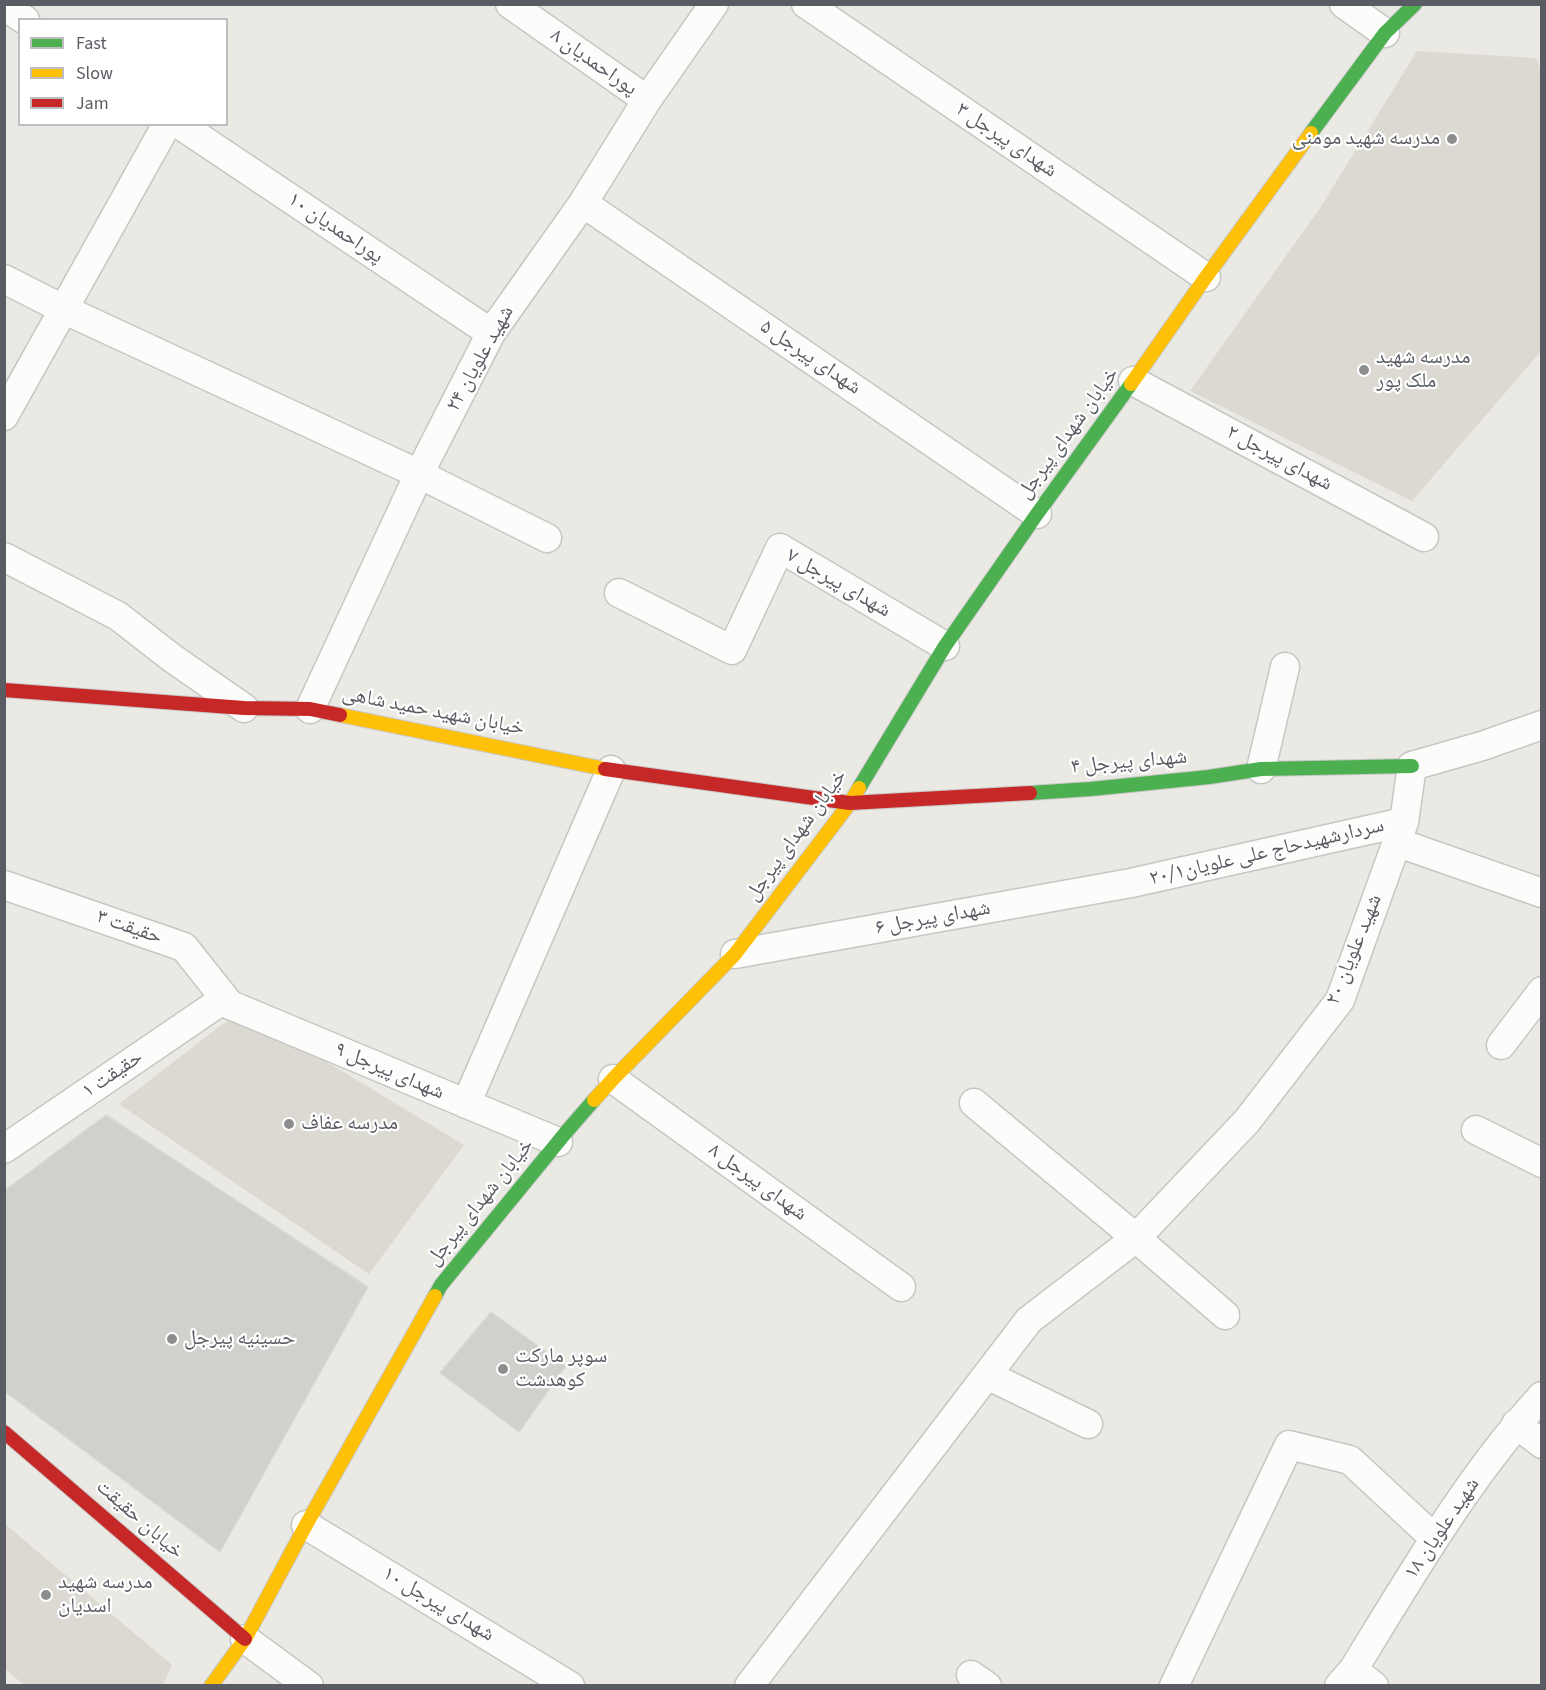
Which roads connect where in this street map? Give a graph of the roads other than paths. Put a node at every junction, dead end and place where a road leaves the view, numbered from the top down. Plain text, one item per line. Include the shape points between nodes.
1 (510, 4) edge
2 (714, 4) edge
3 (806, 4) edge
4 (1344, 4) edge
5 (1415, 4) edge
6 (4, 6) edge
7 (22, 18) edge
8 (1385, 33) junction
9 (647, 100) junction
10 (166, 126) edge
11 (182, 126) edge
12 (583, 203) junction
13 (1206, 277) junction
14 (4, 279) edge
15 (63, 309) junction
16 (491, 333) junction
17 (1133, 381) junction
18 (4, 416) edge
19 (419, 474) junction
20 (1037, 513) junction
21 (1424, 537) dead end
22 (547, 538) dead end
23 (4, 557) edge
24 (620, 593) dead end
25 (945, 646) junction
26 (1285, 667) dead end
27 (4, 690) edge
28 (244, 708) junction
29 (310, 709) junction
30 (1542, 725) edge
31 (1412, 766) junction
32 (1261, 769) junction
33 (611, 770) junction
34 (850, 803) junction
35 (1400, 832) junction
36 (1131, 883) joint
37 (4, 885) edge
38 (1542, 893) edge
39 (735, 954) junction
40 (1542, 991) edge
41 (226, 1003) junction
42 (1501, 1045) dead end
43 (613, 1079) junction
44 (974, 1103) dead end
45 (466, 1104) junction
46 (1476, 1130) dead end
47 (558, 1142) junction
48 (4, 1149) edge
49 (1542, 1163) edge
50 (1136, 1238) junction
51 (901, 1287) dead end
52 (1225, 1315) dead end
53 (987, 1375) junction
54 (1542, 1396) edge
55 (1088, 1424) dead end
56 (1516, 1424) junction
57 (4, 1432) edge
58 (1542, 1444) edge
59 (306, 1525) junction
60 (1434, 1538) junction
61 (245, 1640) junction
62 (1355, 1680) edge
63 (211, 1686) edge
64 (309, 1686) edge
65 (570, 1686) edge
66 (749, 1686) edge
67 (1174, 1686) edge

1 - 9 street, پوراحمدیان ۸
2 - 9 street, شهید علویان ۲۴
3 - 13 street, شهدای پیرجل ۳
4 - 8 street
5 - 8 main road, خیابان شهدای پیرجل
6 - 7 street
8 - 13 main road, خیابان شهدای پیرجل
9 - 12 street, شهید علویان ۲۴
10 - 15 street
11 - 16 street, پوراحمدیان ۱۰
12 - 16 street, شهید علویان ۲۴
12 - 20 street, شهدای پیرجل ۵
13 - 17 main road, خیابان شهدای پیرجل
14 - 15 street
15 - 18 street
15 - 19 street
16 - 19 street, شهید علویان ۲۴
17 - 20 main road, خیابان شهدای پیرجل
17 - 21 street, شهدای پیرجل ۲
19 - 22 street
19 - 29 street, شهید علویان ۲۴
20 - 25 main road, خیابان شهدای پیرجل
23 - 28 street via 118,616
24 - 25 street, شهدای پیرجل ۷ via 732,650 780,548
25 - 34 main road, خیابان شهدای پیرجل
26 - 32 street
27 - 28 main road, خیابان شهید حمید شاهی
28 - 29 main road, خیابان شهید حمید شاهی
29 - 33 main road, خیابان شهید حمید شاهی
30 - 31 street
31 - 32 main road, شهدای پیرجل ۴
31 - 35 street, شهید علویان ۲۰
32 - 34 main road, شهدای پیرجل ۴ via 1091,789
33 - 34 main road, خیابان شهید حمید شاهی
33 - 45 street
34 - 39 main road, خیابان شهدای پیرجل
35 - 36 street, سردارشهیدحاج علی علویان۲۰/۱
35 - 38 street
35 - 50 street, شهید علویان ۲۰ via 1340,1000 1247,1121
36 - 39 street, شهدای پیرجل ۶
37 - 41 street, حقیقت ۳ via 184,947
39 - 43 main road, خیابان شهدای پیرجل
40 - 42 street
41 - 45 street, شهدای پیرجل ۹
41 - 48 street, حقیقت ۱
43 - 47 main road, خیابان شهدای پیرجل
43 - 51 street, شهدای پیرجل ۸
44 - 50 street
45 - 47 street, شهدای پیرجل ۹
46 - 49 street
47 - 59 main road, خیابان شهدای پیرجل via 441,1285
50 - 52 street
50 - 53 street, شهید علویان ۲۰ via 1029,1320
53 - 55 street
53 - 66 street, شهید علویان ۲۰
54 - 56 street, شهید علویان ۱۸
56 - 58 street
56 - 60 street, شهید علویان ۱۸
57 - 61 main road, خیابان حقیقت
59 - 61 main road, خیابان شهدای پیرجل
59 - 65 street, شهدای پیرجل ۱۰
60 - 62 street, شهید علویان ۱۸
60 - 67 street via 1350,1460 1289,1445
61 - 63 main road, خیابان شهدای پیرجل
61 - 64 street

